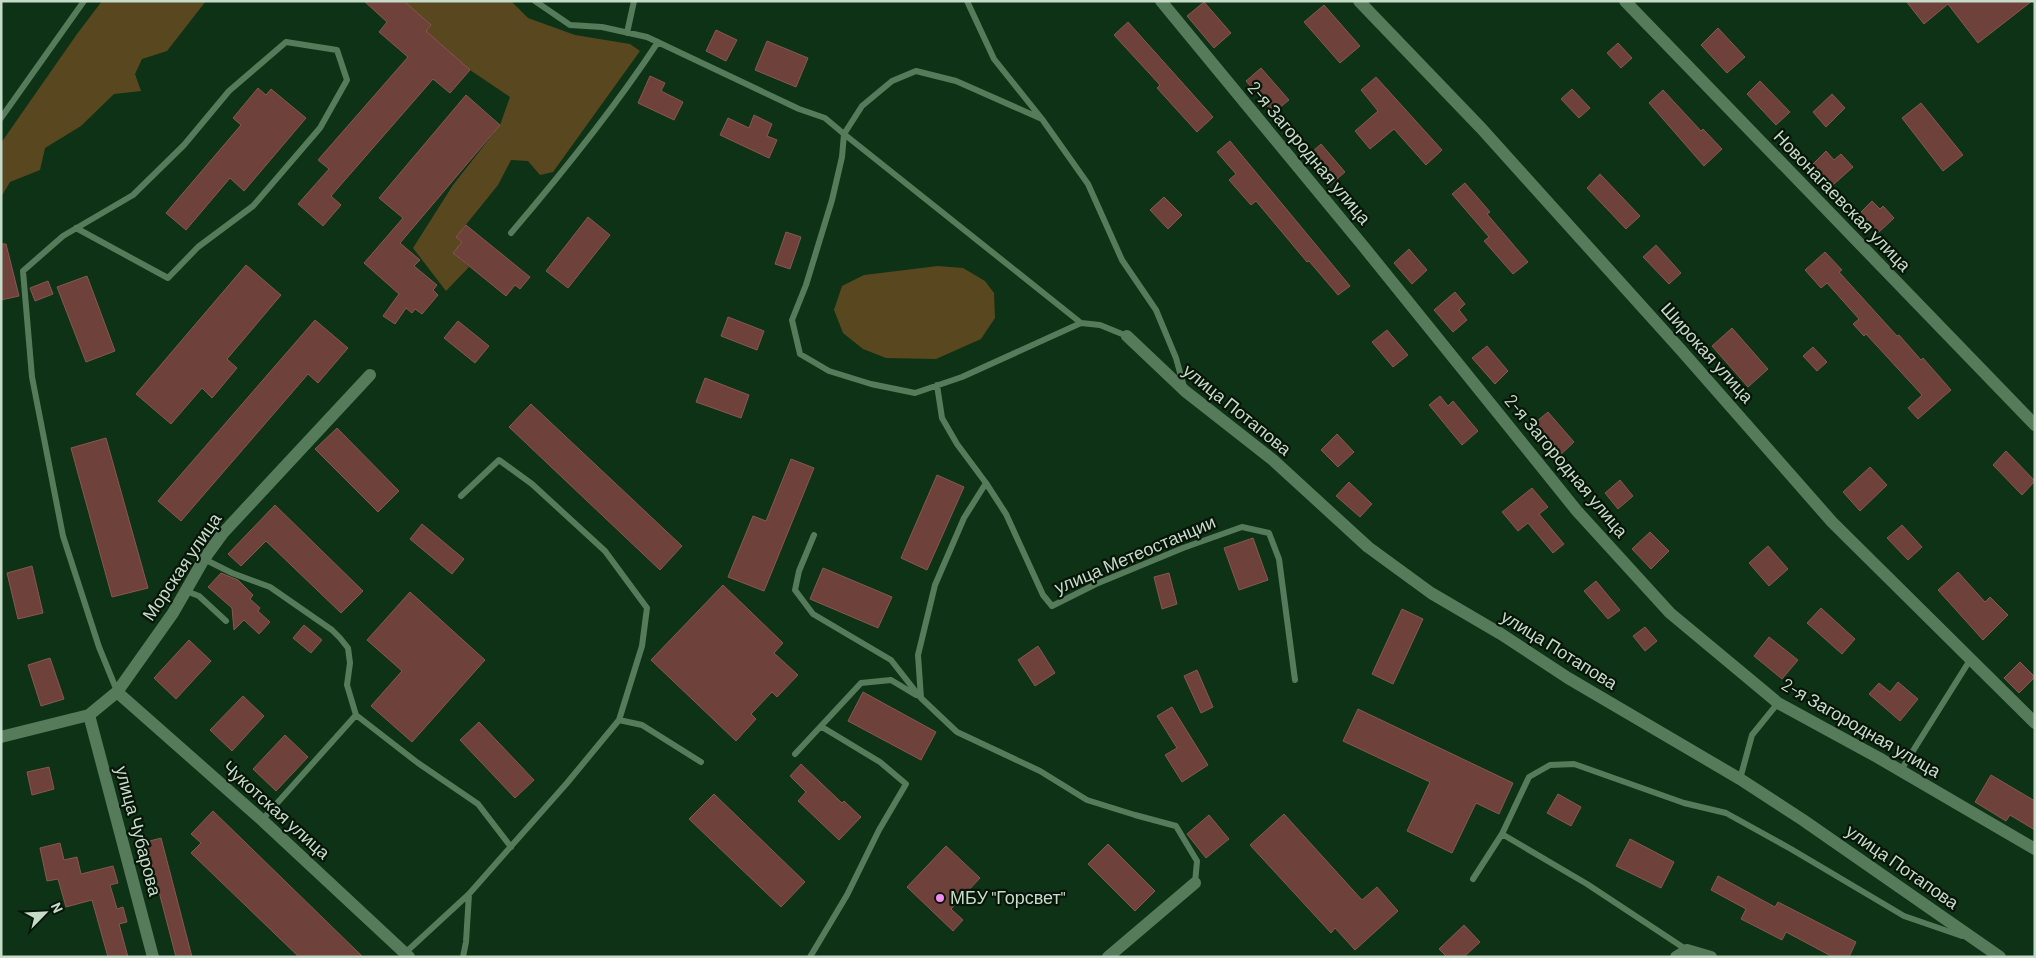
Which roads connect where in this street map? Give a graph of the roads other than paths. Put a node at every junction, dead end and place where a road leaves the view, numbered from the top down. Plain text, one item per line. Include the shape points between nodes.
1 (84, 1) edge
2 (534, 1) edge
3 (634, 1) edge
4 (967, 1) edge
5 (1161, 1) edge
6 (1359, 1) edge
7 (1625, 1) edge
8 (627, 33) junction
9 (658, 42) junction
10 (1, 118) edge
11 (1042, 119) junction
12 (844, 134) junction
13 (76, 228) junction
14 (511, 232) dead end
15 (1082, 323) junction
16 (1127, 336) joint
17 (370, 375) dead end
18 (937, 386) junction
19 (1185, 391) junction
20 (2035, 425) edge
21 (986, 483) junction
22 (461, 496) dead end
23 (814, 535) dead end
24 (204, 559) junction
25 (186, 591) junction
26 (226, 621) dead end
27 (1970, 660) junction
28 (1295, 680) dead end
29 (117, 692) junction
30 (921, 698) junction
31 (1778, 703) junction
32 (89, 715) junction
33 (356, 715) junction
34 (619, 720) junction
35 (2035, 722) edge
36 (822, 727) junction
37 (1, 737) edge
38 (796, 754) dead end
39 (701, 762) dead end
40 (1901, 770) junction
41 (1740, 779) junction
42 (262, 820) junction
43 (1502, 834) junction
44 (511, 847) junction
45 (2035, 849) edge
46 (1473, 878) dead end
47 (1195, 883) joint
48 (469, 894) junction
49 (1972, 939) junction
50 (1682, 953) edge
51 (407, 955) edge
52 (154, 957) edge
53 (462, 957) edge
54 (810, 957) edge
55 (1108, 957) edge
56 (1711, 957) edge
57 (2000, 957) edge

1 - 10 lane
2 - 8 lane via 570,25
3 - 8 lane
4 - 11 lane via 994,59
5 - 31 street, 2-я Загородная улица via 1577,511 1670,613
6 - 27 street, Широкая улица via 1488,136 1832,522
7 - 20 street, Новонагаевская улица
8 - 9 lane
9 - 12 lane via 799,109 825,118
9 - 14 lane via 557,179
11 - 12 lane via 956,81 916,71 892,81 862,106
11 - 19 lane via 1088,184 1122,260 1156,310 1176,358
12 - 15 lane
12 - 18 lane via 832,200 792,320 800,354 830,371 871,384 915,393
13 - 13 lane via 133,195 184,145 229,90 286,42 337,50 347,80 320,128 253,206 198,247 168,278
13 - 29 lane via 62,236 23,271 32,378 63,536
15 - 16 lane via 1100,325
15 - 18 lane
16 - 19 street, улица Потапова
17 - 24 street, Морская улица via 244,508
18 - 21 lane, улица Метеостанции via 942,418
19 - 41 street, улица Потапова via 1273,460 1368,547 1431,593
21 - 28 lane, улица Метеостанции via 1006,514 1043,595 1052,606 1182,548 1242,527 1269,532 1279,559
21 - 30 lane via 964,518 935,585 918,655
22 - 34 lane via 499,460 532,484 605,551 647,608 642,646
23 - 30 lane via 795,590 814,614 891,660
24 - 25 street, Морская улица
24 - 33 lane via 232,574 270,587 340,638 348,648 347,685
25 - 26 lane via 198,596
25 - 29 street, Морская улица
27 - 35 street, Широкая улица
27 - 40 lane
29 - 32 street, Морская улица
29 - 42 street, Чукотская улица
30 - 36 lane via 891,680 861,683
30 - 47 lane via 957,732 1040,771 1087,800 1176,826 1197,861
31 - 40 street, 2-я Загородная улица
31 - 41 lane via 1752,735
32 - 37 street, Морская улица
32 - 52 street, улица Чубарова
33 - 42 lane
33 - 44 lane via 418,764 478,804
34 - 39 lane via 642,726
34 - 44 lane
36 - 38 lane
36 - 54 lane via 880,762 906,784
40 - 45 street, 2-я Загородная улица
41 - 49 street, улица Потапова
42 - 51 street, Чукотская улица
43 - 46 lane
43 - 49 lane via 1529,777 1550,765 1574,764 1684,803 1726,813 1904,916
43 - 50 lane via 1587,884
44 - 48 lane
47 - 55 street
48 - 51 lane
48 - 53 lane
49 - 57 street, улица Потапова
50 - 56 street

